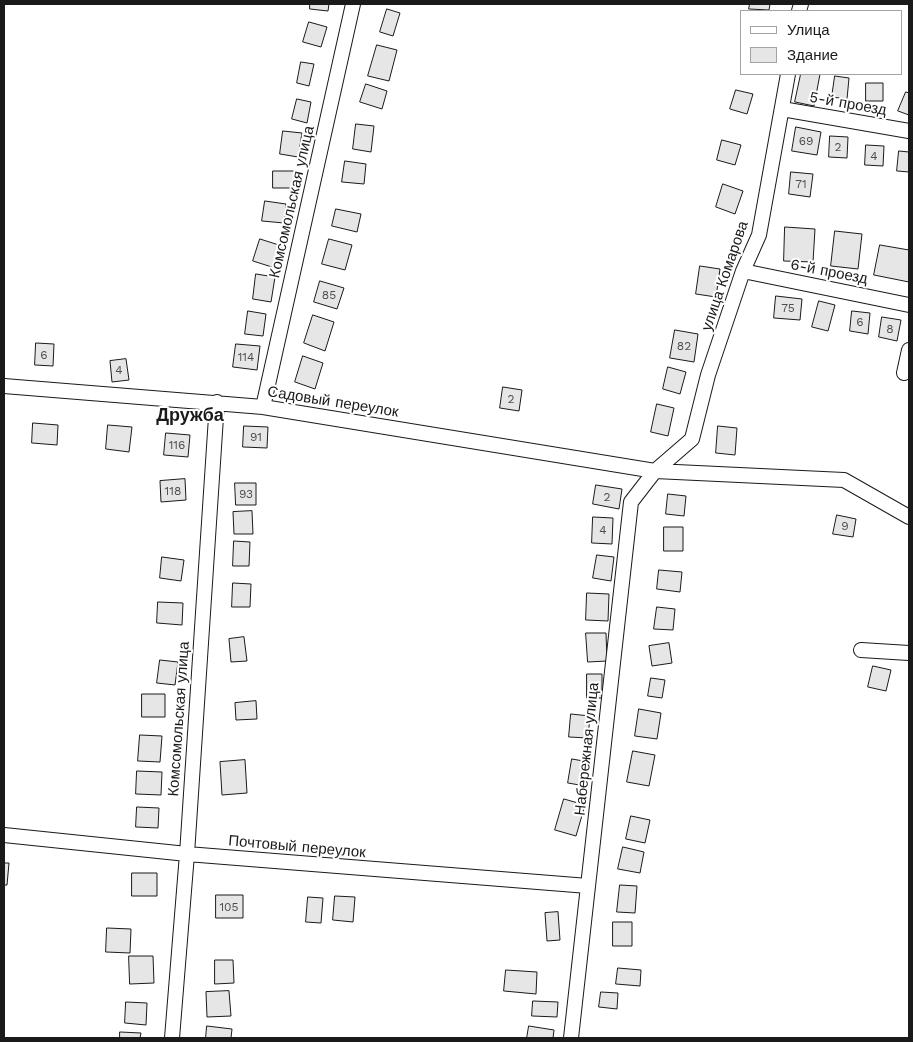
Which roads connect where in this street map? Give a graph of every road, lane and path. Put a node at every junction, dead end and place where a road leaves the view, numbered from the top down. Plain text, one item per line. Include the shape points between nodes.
1 (353, 4) edge
2 (788, 75) edge
3 (782, 109) junction
4 (909, 131) edge
5 (743, 271) junction
6 (909, 305) edge
7 (909, 350) edge
8 (904, 373) dead end
9 (4, 386) edge
10 (217, 402) junction
11 (264, 407) junction
12 (655, 471) junction
13 (909, 517) edge
14 (861, 650) dead end
15 (909, 653) edge
16 (4, 835) edge
17 (187, 854) junction
18 (588, 886) junction
19 (172, 1038) edge
20 (570, 1038) edge

1 - 11 street, Комсомольская улица
2 - 3 street, улица Комарова
3 - 4 street, 5-й проезд
3 - 5 street, улица Комарова via 759,235
5 - 6 street, 6-й проезд
5 - 12 street, улица Комарова via 708,375 692,438
7 - 8 street
9 - 10 street, Садовый переулок
10 - 11 street, Садовый переулок
10 - 17 street, Комсомольская улица
11 - 12 street, Садовый переулок
12 - 13 street, Садовый переулок via 844,480
12 - 18 street, Набережная улица via 630,502
14 - 15 street
16 - 17 street, Почтовый переулок
17 - 18 street, Почтовый переулок
17 - 19 street, Комсомольская улица
18 - 20 street, Набережная улица

